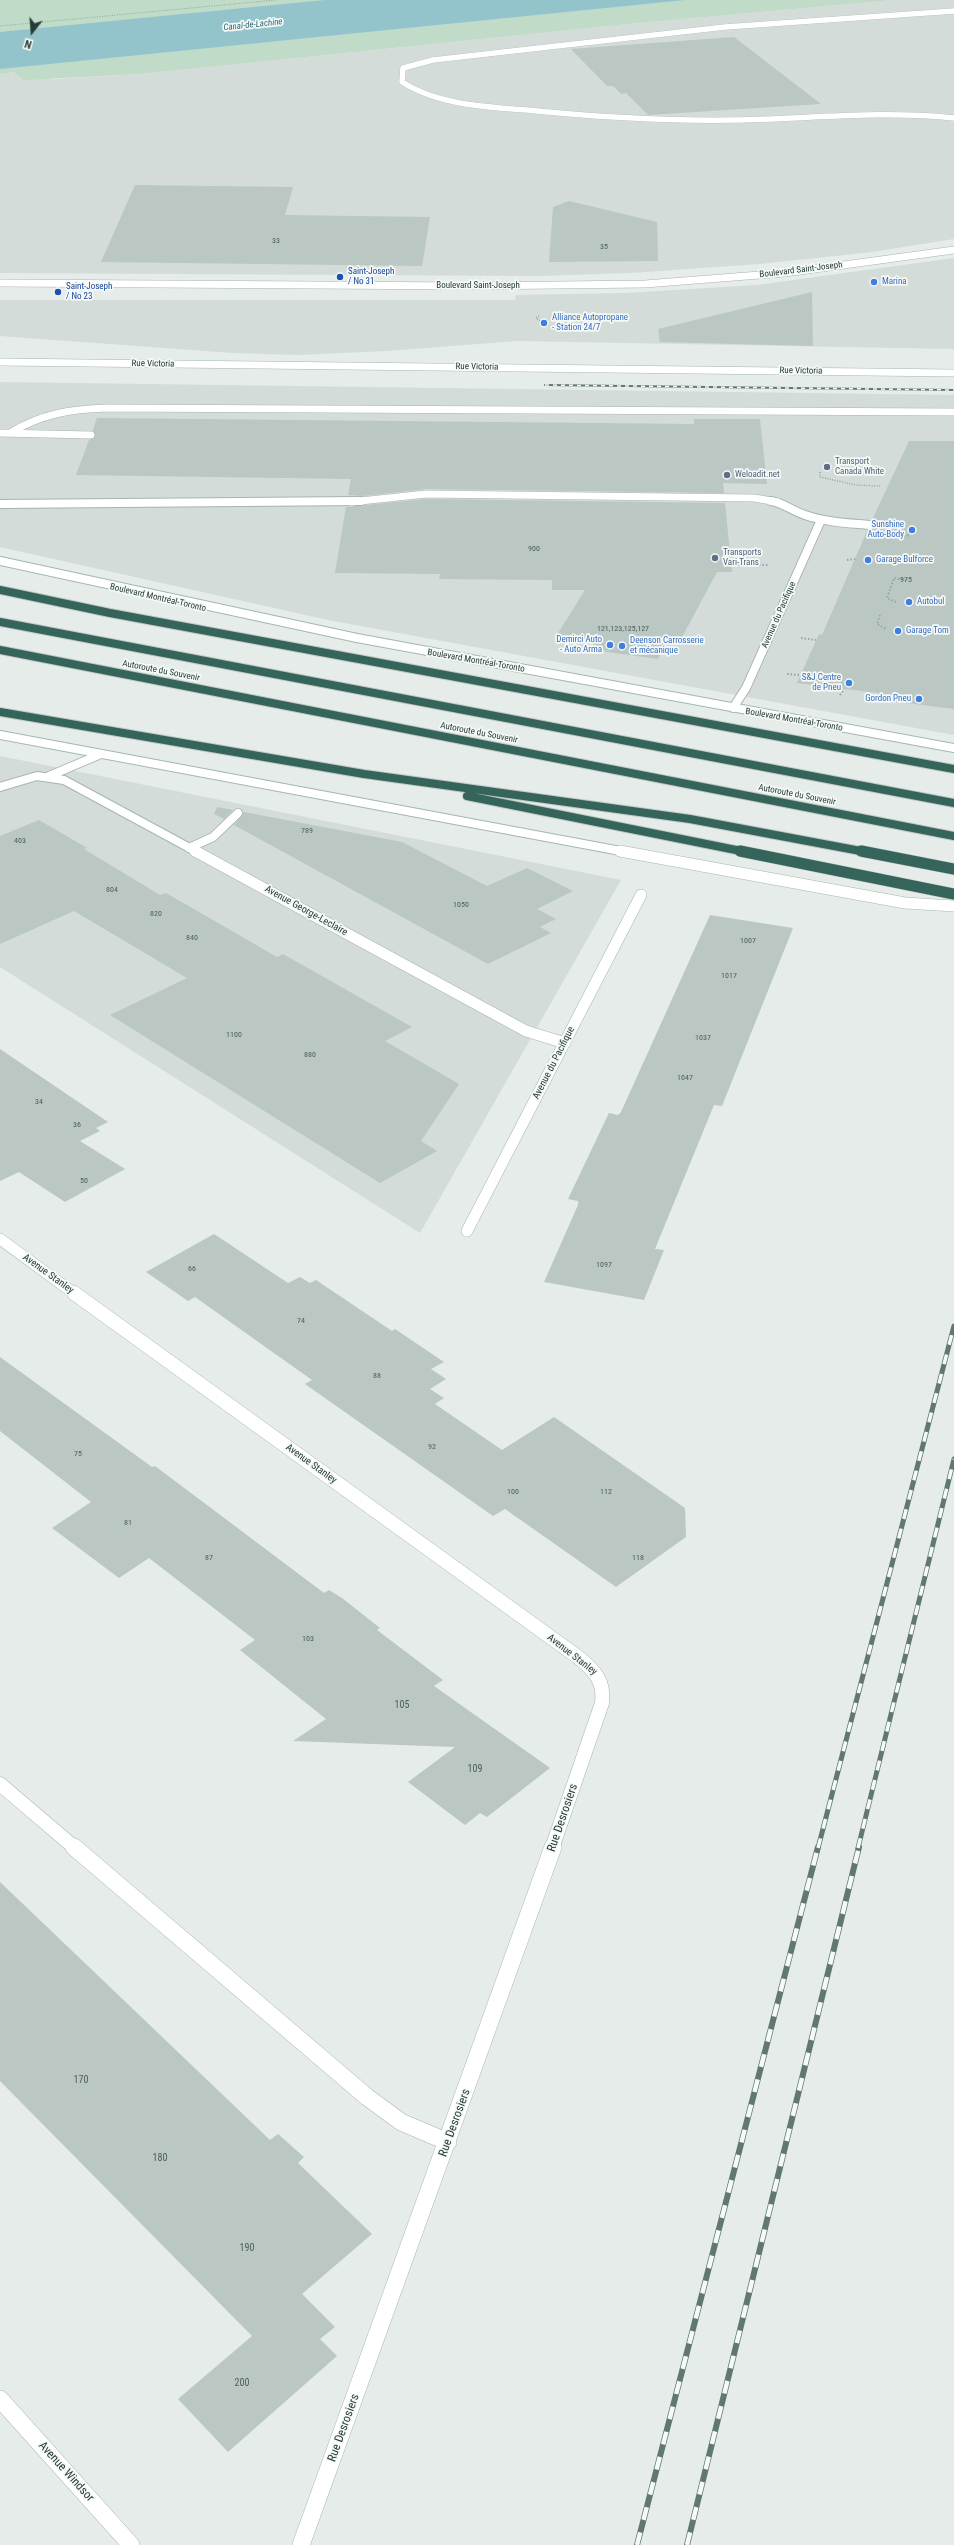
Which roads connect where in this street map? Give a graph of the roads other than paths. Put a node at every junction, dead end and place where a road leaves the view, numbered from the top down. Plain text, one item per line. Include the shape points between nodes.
1 (954, 11) edge
2 (954, 118) edge
3 (954, 250) edge
4 (0, 283) edge
5 (0, 362) edge
6 (954, 373) edge
7 (954, 412) edge
8 (0, 433) edge
9 (10, 433) junction
10 (91, 435) dead end
11 (0, 504) edge
12 (821, 520) junction
13 (869, 525) dead end
14 (0, 561) edge
15 (0, 590) edge
16 (0, 622) edge
17 (0, 650) edge
18 (733, 708) junction
19 (0, 712) edge
20 (0, 735) edge
21 (954, 748) edge
22 (101, 754) junction
23 (954, 769) edge
24 (364, 774) junction
25 (49, 776) junction
26 (0, 787) edge
27 (954, 803) edge
28 (238, 813) dead end
29 (954, 836) edge
30 (189, 848) junction
31 (954, 869) edge
32 (954, 894) edge
33 (641, 895) dead end
34 (954, 906) edge
35 (565, 1043) junction
36 (467, 1231) dead end
37 (0, 1239) edge
38 (604, 1700) joint
39 (0, 1784) edge
40 (448, 2142) junction
41 (0, 2399) edge
42 (131, 2545) edge
43 (301, 2545) edge

1 - 2 street via 725,26 433,60 403,68 402,82 419,93 480,106 607,118 732,120 838,115 926,115
3 - 4 street, Boulevard Saint-Joseph via 792,272 645,284 456,286
5 - 6 street, Rue Victoria
7 - 9 street via 107,408 68,410 40,416
8 - 9 street
9 - 10 street
11 - 12 street via 346,502 426,494 754,498 781,502 803,515
12 - 13 street
12 - 18 street, Avenue du Pacifique via 746,688
14 - 18 street, Boulevard Montréal-Toronto via 290,626
15 - 23 highway via 110,613
16 - 27 highway, Autoroute du Souvenir
17 - 29 highway, Autoroute du Souvenir
18 - 21 street, Boulevard Montréal-Toronto
19 - 24 highway
20 - 22 street
22 - 25 street via 72,764
22 - 34 street via 810,887 905,903
24 - 31 highway via 690,819
24 - 32 highway
25 - 26 street via 29,777
25 - 30 street, Avenue George-Leclaire via 75,785
28 - 30 street via 213,837
30 - 35 street, Avenue George-Leclaire via 526,1031
33 - 35 street, Avenue du Pacifique
35 - 36 street, Avenue du Pacifique
37 - 38 street, Avenue Stanley via 578,1657 600,1676
38 - 40 street, Rue Desrosiers
39 - 40 street via 367,2097 401,2122
40 - 43 street, Rue Desrosiers
41 - 42 street, Avenue Windsor

